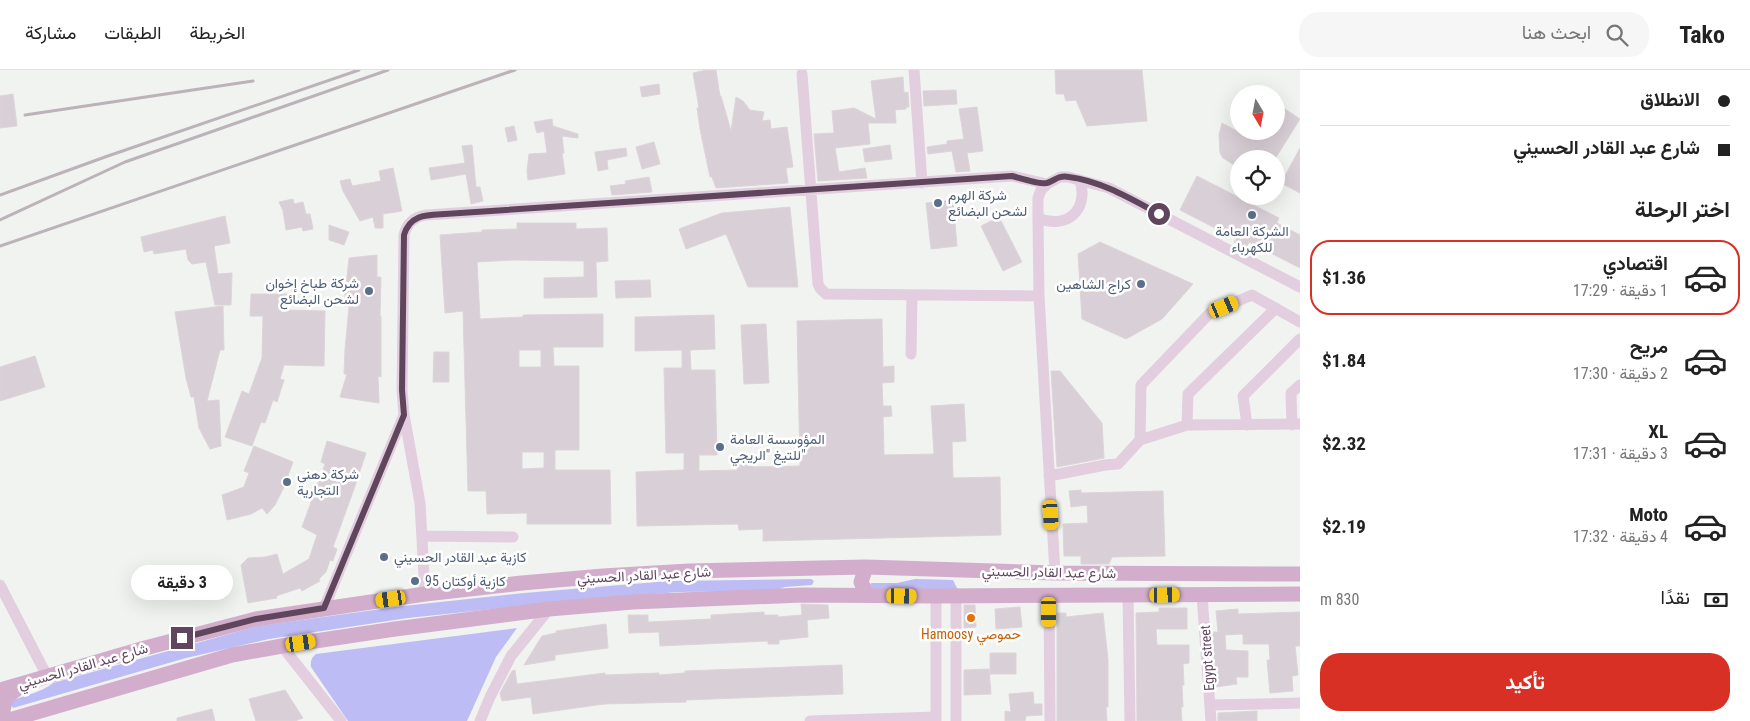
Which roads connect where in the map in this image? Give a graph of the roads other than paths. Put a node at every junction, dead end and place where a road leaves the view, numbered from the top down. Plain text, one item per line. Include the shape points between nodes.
1 (914, 70) edge
2 (802, 74) dead end
3 (1080, 180) junction
4 (922, 183) junction
5 (1046, 184) junction
6 (811, 189) junction
7 (1038, 218) junction
8 (1300, 287) edge
9 (912, 295) junction
10 (1040, 296) junction
11 (1276, 308) junction
12 (1300, 322) edge
13 (1300, 339) edge
14 (910, 354) dead end
15 (1300, 385) edge
16 (404, 415) junction
17 (1246, 425) junction
18 (1296, 425) edge
19 (1188, 426) junction
20 (1140, 440) junction
21 (1049, 476) junction
22 (422, 536) junction
23 (513, 537) dead end
24 (866, 567) junction
25 (830, 568) junction
26 (1055, 573) junction
27 (1300, 574) edge
28 (0, 585) edge
29 (425, 594) junction
30 (1202, 594) junction
31 (1300, 594) edge
32 (1049, 595) junction
33 (827, 596) junction
34 (867, 596) junction
35 (936, 596) junction
36 (956, 596) junction
37 (1128, 596) junction
38 (324, 608) junction
39 (549, 609) junction
40 (282, 646) junction
41 (42, 677) junction
42 (0, 690) edge
43 (1300, 703) edge
44 (1211, 705) junction
45 (936, 719) edge
46 (2, 721) edge
47 (6, 721) edge
48 (341, 721) edge
49 (480, 721) edge
50 (810, 721) edge
51 (956, 721) edge
52 (1050, 721) edge
53 (1130, 721) edge
54 (1212, 721) edge

1 - 4 street
2 - 6 street
3 - 5 street via 1060,177
3 - 7 street via 1082,198 1073,215 1056,222
3 - 8 street via 1109,188
4 - 5 street via 1012,176
4 - 6 street
5 - 7 street via 1038,198
6 - 9 street via 818,284 823,292
6 - 16 street via 436,214 416,218 404,235
7 - 10 street
9 - 10 street
9 - 14 street
10 - 21 street
11 - 12 street
11 - 19 street via 1188,394
11 - 20 street via 1252,295 1210,313 1141,385
13 - 17 street via 1243,396
15 - 18 street via 1291,393
16 - 22 street via 420,503
16 - 38 street
17 - 18 street
17 - 19 street
19 - 20 street
20 - 21 street via 1118,464
21 - 26 street
22 - 23 street
22 - 29 street
24 - 25 main road, شارع عبد القادر الحسيني
24 - 26 main road, شارع عبد القادر الحسيني
24 - 34 main road via 861,582
25 - 29 main road, شارع عبد القادر الحسيني via 603,576
25 - 33 main road via 835,580
26 - 27 main road, شارع عبد القادر الحسيني
28 - 41 street
29 - 38 main road, شارع عبد القادر الحسيني
30 - 31 main road, شارع عبد القادر الحسيني
30 - 37 main road, شارع عبد القادر الحسيني
30 - 44 street, Egypt street
32 - 36 main road, شارع عبد القادر الحسيني
32 - 37 main road, شارع عبد القادر الحسيني
32 - 52 street
33 - 34 main road, شارع عبد القادر الحسيني
33 - 39 main road, شارع عبد القادر الحسيني via 633,602
34 - 35 main road, شارع عبد القادر الحسيني
35 - 36 main road, شارع عبد القادر الحسيني
35 - 45 street
36 - 51 street
37 - 53 street
38 - 41 main road, شارع عبد القادر الحسيني via 256,619
39 - 40 main road, شارع عبد القادر الحسيني
39 - 49 street via 511,656
40 - 47 main road, شارع عبد القادر الحسيني via 232,655
40 - 48 street
41 - 42 main road, شارع عبد القادر الحسيني
41 - 46 main road via 11,692 3,706
43 - 44 street
44 - 54 street, Egypt street
45 - 50 street

